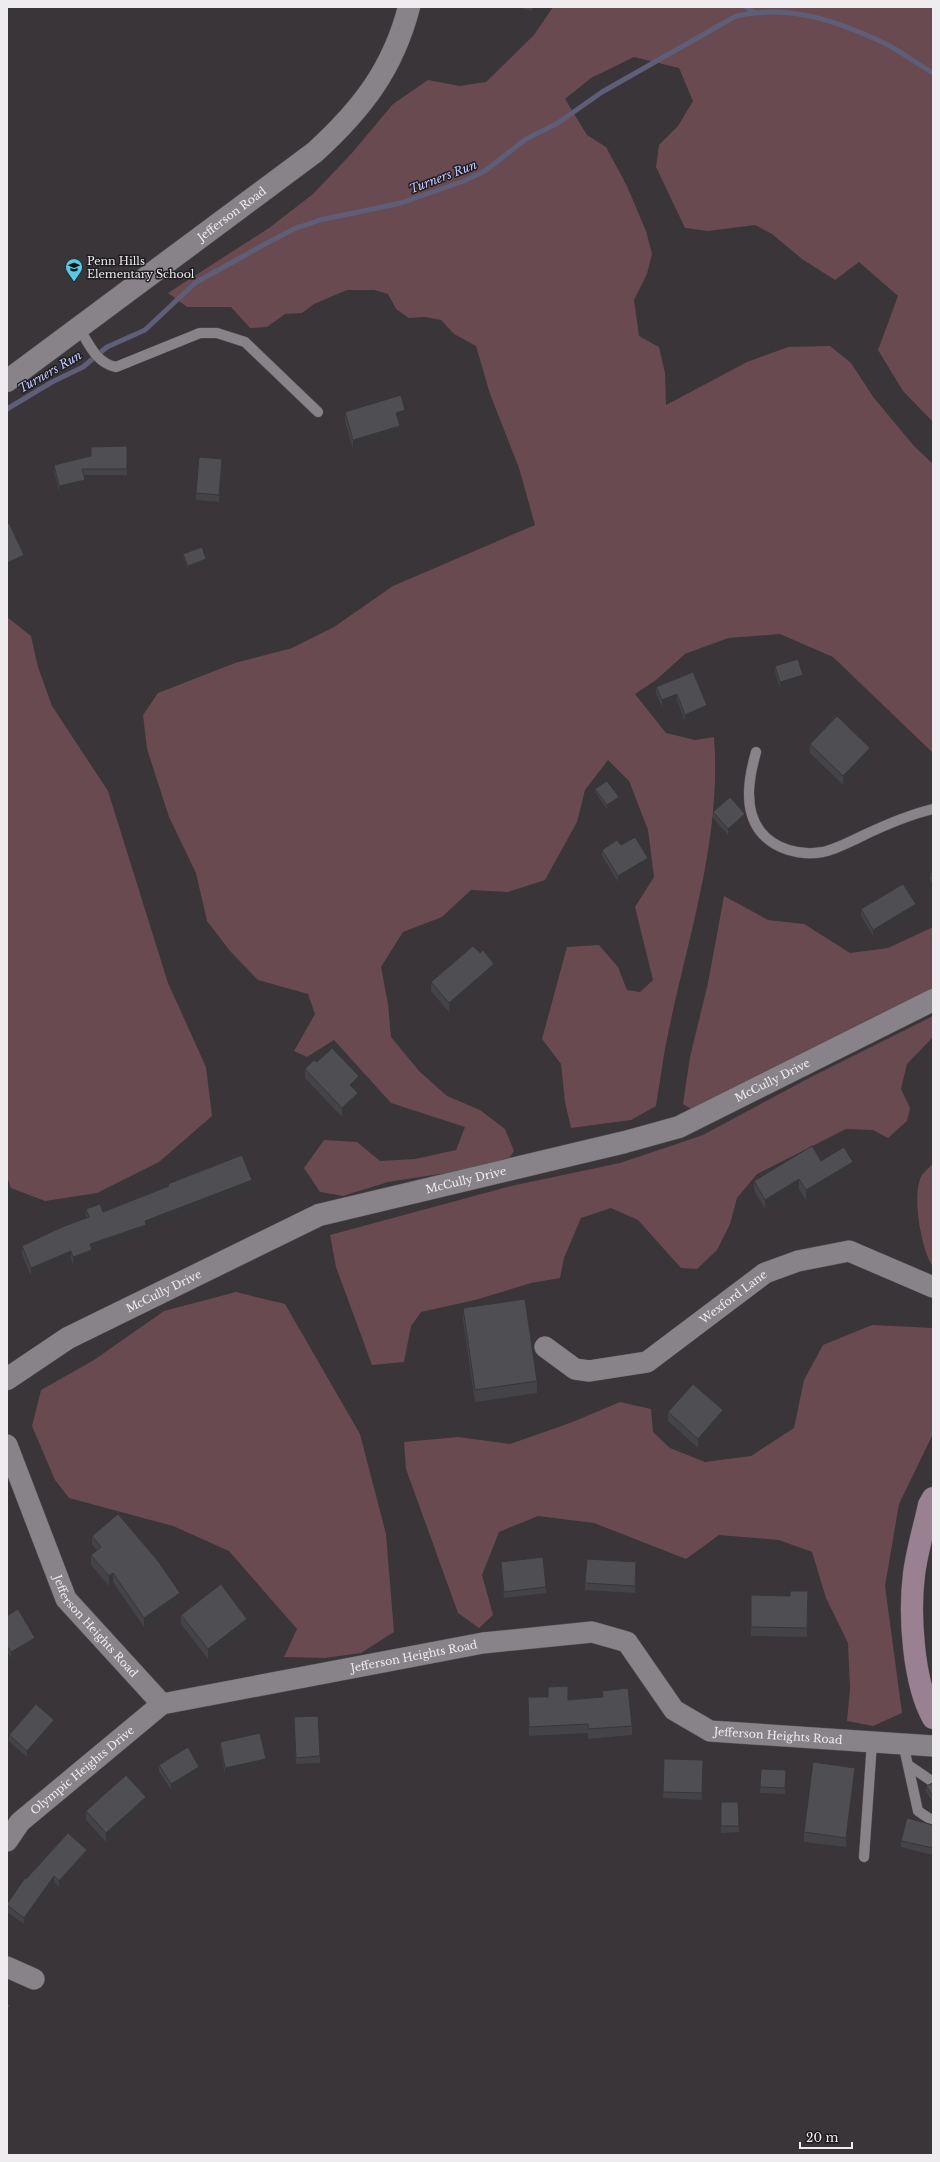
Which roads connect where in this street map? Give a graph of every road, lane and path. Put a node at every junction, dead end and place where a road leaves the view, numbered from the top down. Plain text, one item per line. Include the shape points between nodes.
1 (409, 7) edge
2 (79, 328) junction
3 (7, 381) edge
4 (318, 412) dead end
5 (756, 752) dead end
6 (933, 809) edge
7 (933, 1000) edge
8 (933, 1286) edge
9 (545, 1347) dead end
10 (7, 1379) edge
11 (7, 1445) edge
12 (933, 1498) edge
13 (162, 1704) junction
14 (933, 1718) edge
15 (872, 1742) junction
16 (903, 1743) junction
17 (933, 1746) edge
18 (908, 1765) junction
19 (933, 1782) edge
20 (933, 1821) edge
21 (7, 1841) edge
22 (864, 1857) dead end
23 (7, 1967) edge
24 (34, 1979) dead end

1 - 2 street, Jefferson Road via 382,75 370,94 336,133 315,152
2 - 3 street, Jefferson Road
2 - 4 lane via 100,361 116,367 200,333 217,333 245,342
5 - 6 lane via 750,772 748,794 757,827 776,847 797,852 822,852 886,825
7 - 10 street, McCully Drive via 679,1127 320,1215 68,1338
8 - 9 street, Wexford Lane via 849,1251 798,1261 765,1273 647,1362 589,1371 575,1369
11 - 13 street, Jefferson Heights Road via 66,1599
12 - 14 main road via 929,1505 914,1574 912,1643 926,1705
13 - 15 street, Jefferson Heights Road via 483,1643 592,1632 627,1642 674,1710 710,1731
13 - 21 street, Olympic Heights Drive via 20,1822
15 - 16 street, Jefferson Heights Road
15 - 22 lane
16 - 17 street, Jefferson Heights Road
16 - 18 lane
18 - 19 lane
18 - 20 lane via 918,1811
23 - 24 street

